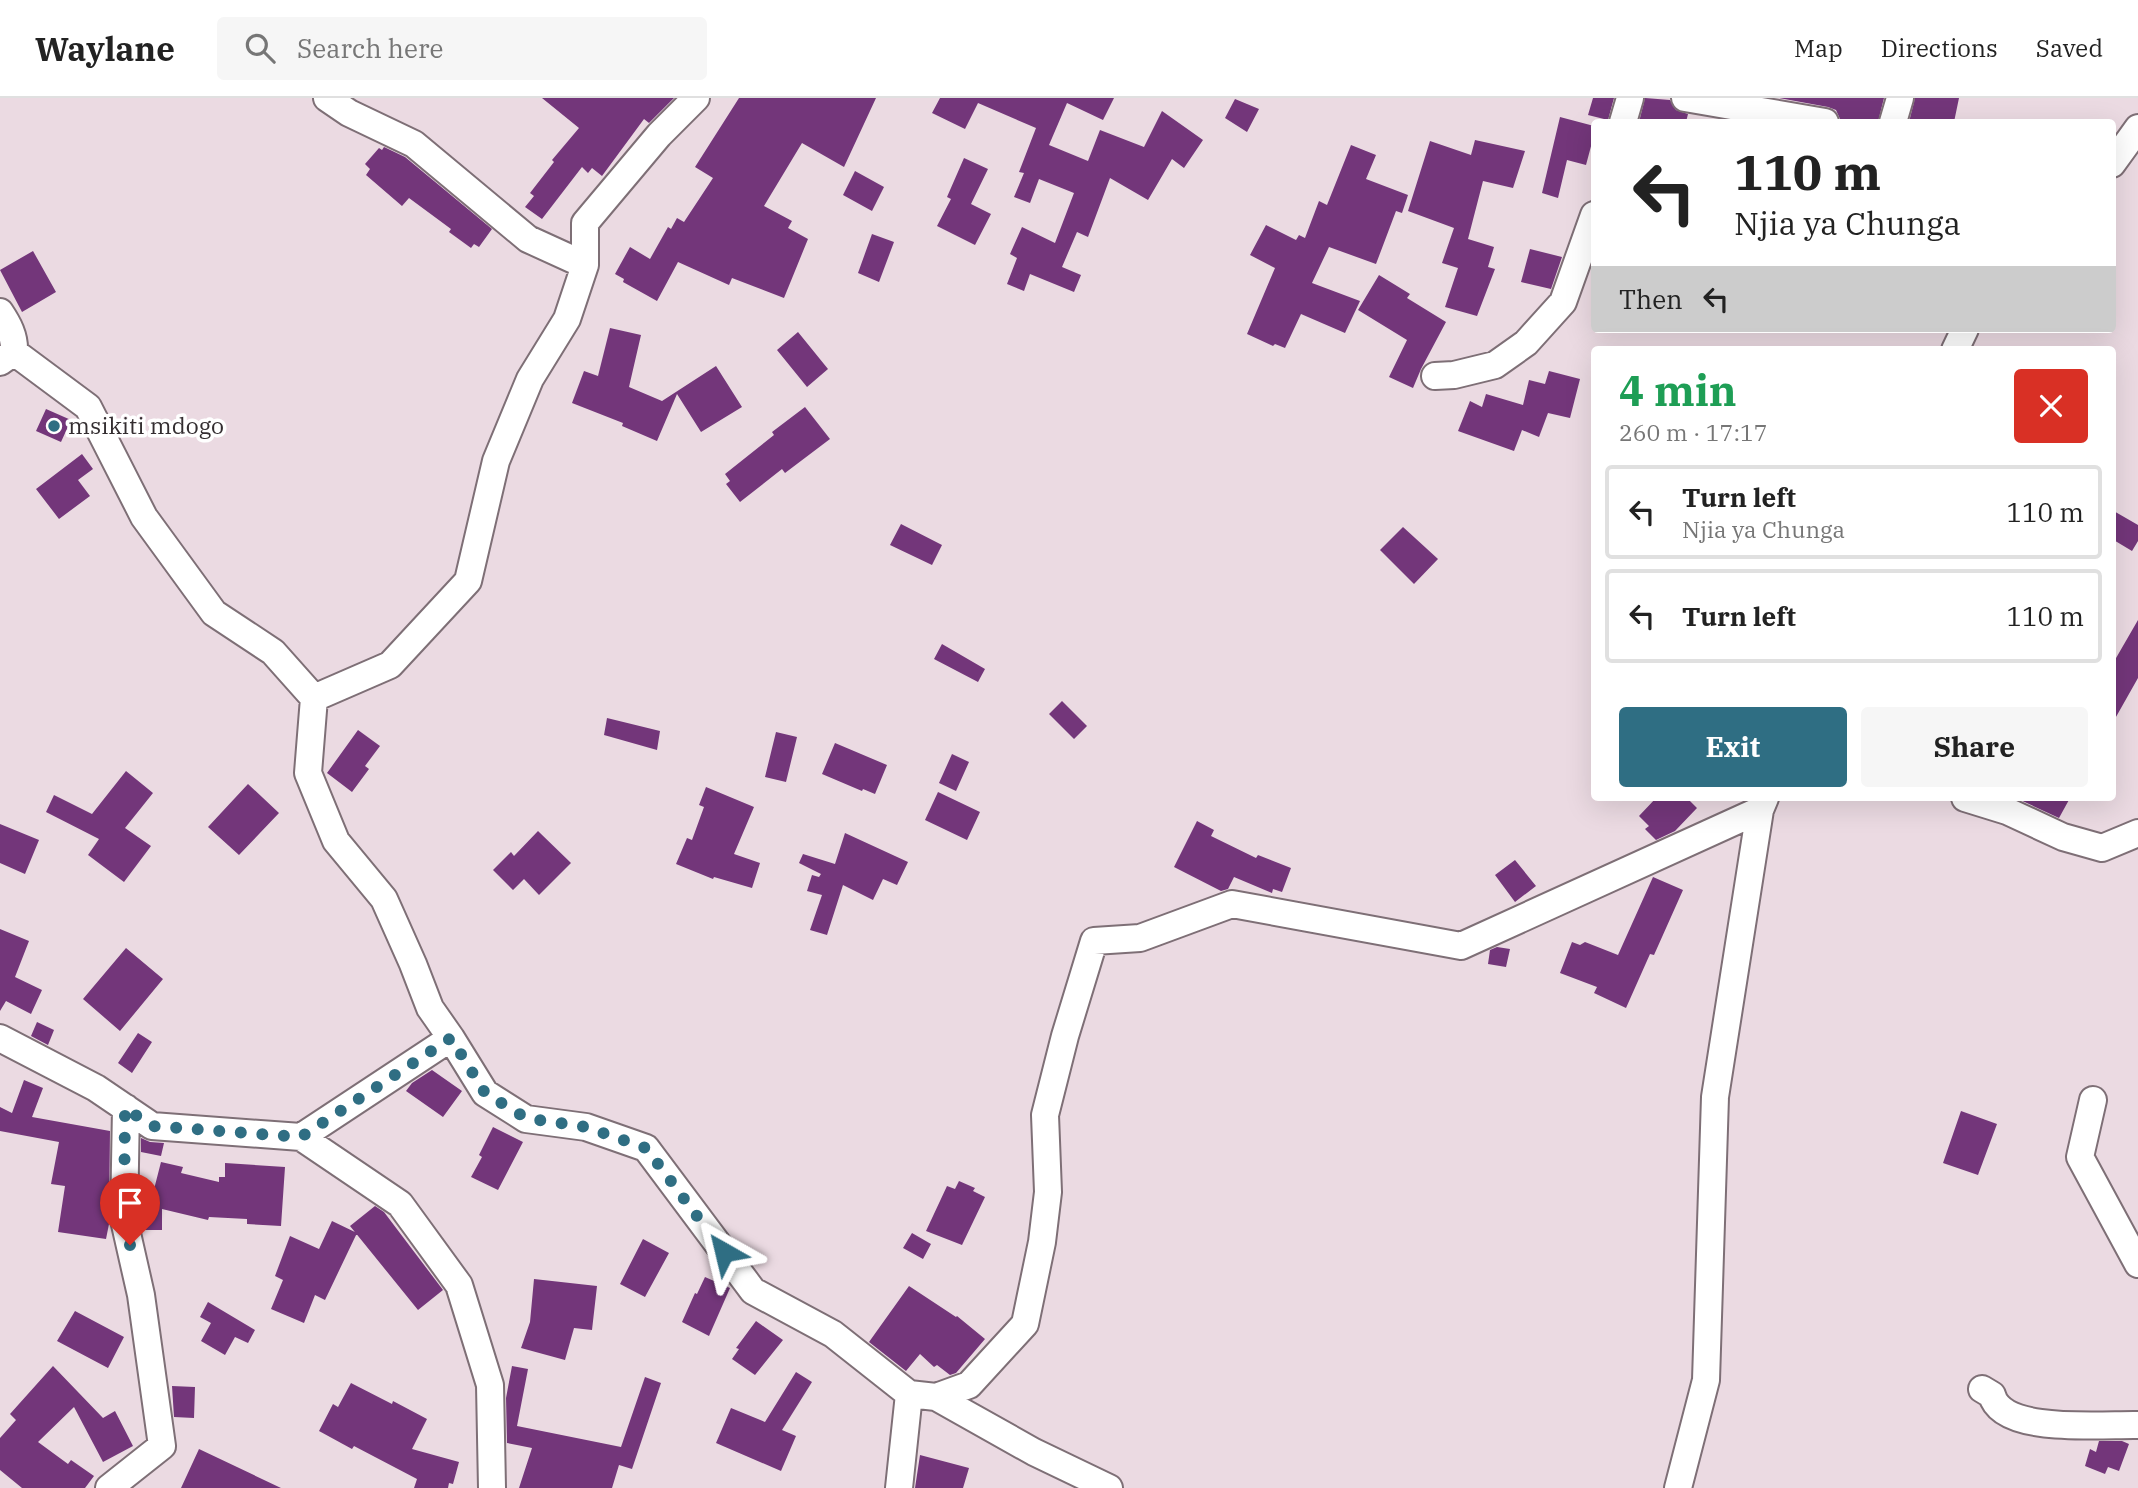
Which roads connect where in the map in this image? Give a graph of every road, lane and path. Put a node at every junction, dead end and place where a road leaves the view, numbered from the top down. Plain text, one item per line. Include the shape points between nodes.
1 (327, 98) edge
2 (696, 98) edge
3 (1630, 98) edge
4 (1685, 98) edge
5 (1900, 98) edge
6 (1624, 119) edge
7 (1808, 119) edge
8 (1894, 119) edge
9 (2138, 128) edge
10 (2116, 158) edge
11 (1591, 223) edge
12 (585, 265) junction
13 (0, 312) edge
14 (7, 357) edge
15 (1434, 376) dead end
16 (314, 698) junction
17 (1975, 801) edge
18 (1762, 804) edge
19 (2138, 833) edge
20 (0, 1038) edge
21 (451, 1038) junction
22 (2093, 1100) dead end
23 (125, 1108) junction
24 (301, 1137) junction
25 (2138, 1264) edge
26 (1982, 1389) dead end
27 (909, 1394) junction
28 (936, 1397) junction
29 (2138, 1426) edge
30 (109, 1488) edge
31 (492, 1488) edge
32 (899, 1488) edge
33 (1109, 1488) edge
34 (1678, 1488) edge

1 - 12 street via 414,144 528,239
2 - 12 street via 585,223
3 - 6 street
4 - 7 street
5 - 8 street
9 - 10 street
11 - 15 street via 1563,302 1526,343 1495,365
12 - 16 street via 567,319 530,379 496,461 468,581 390,665
13 - 14 street via 15,344
14 - 16 street via 88,407 144,517 214,613 273,652
16 - 21 street via 308,773 336,841 384,899 430,1008
17 - 19 street via 2102,848
18 - 28 street via 1461,946 1232,904 1140,938 1094,941 1045,1115 1048,1192 1026,1324 969,1385
18 - 34 street via 1715,1097 1706,1380
20 - 23 street
21 - 24 street
21 - 27 street via 485,1093 526,1118 586,1127 646,1148 753,1291 833,1334
22 - 25 street via 2080,1157
23 - 24 street via 152,1126
23 - 30 street via 124,1220 141,1295 162,1446
24 - 31 street via 400,1204 459,1285 490,1385
26 - 29 street via 2007,1414 2023,1418 2063,1427
27 - 28 street
27 - 32 street
28 - 33 street

